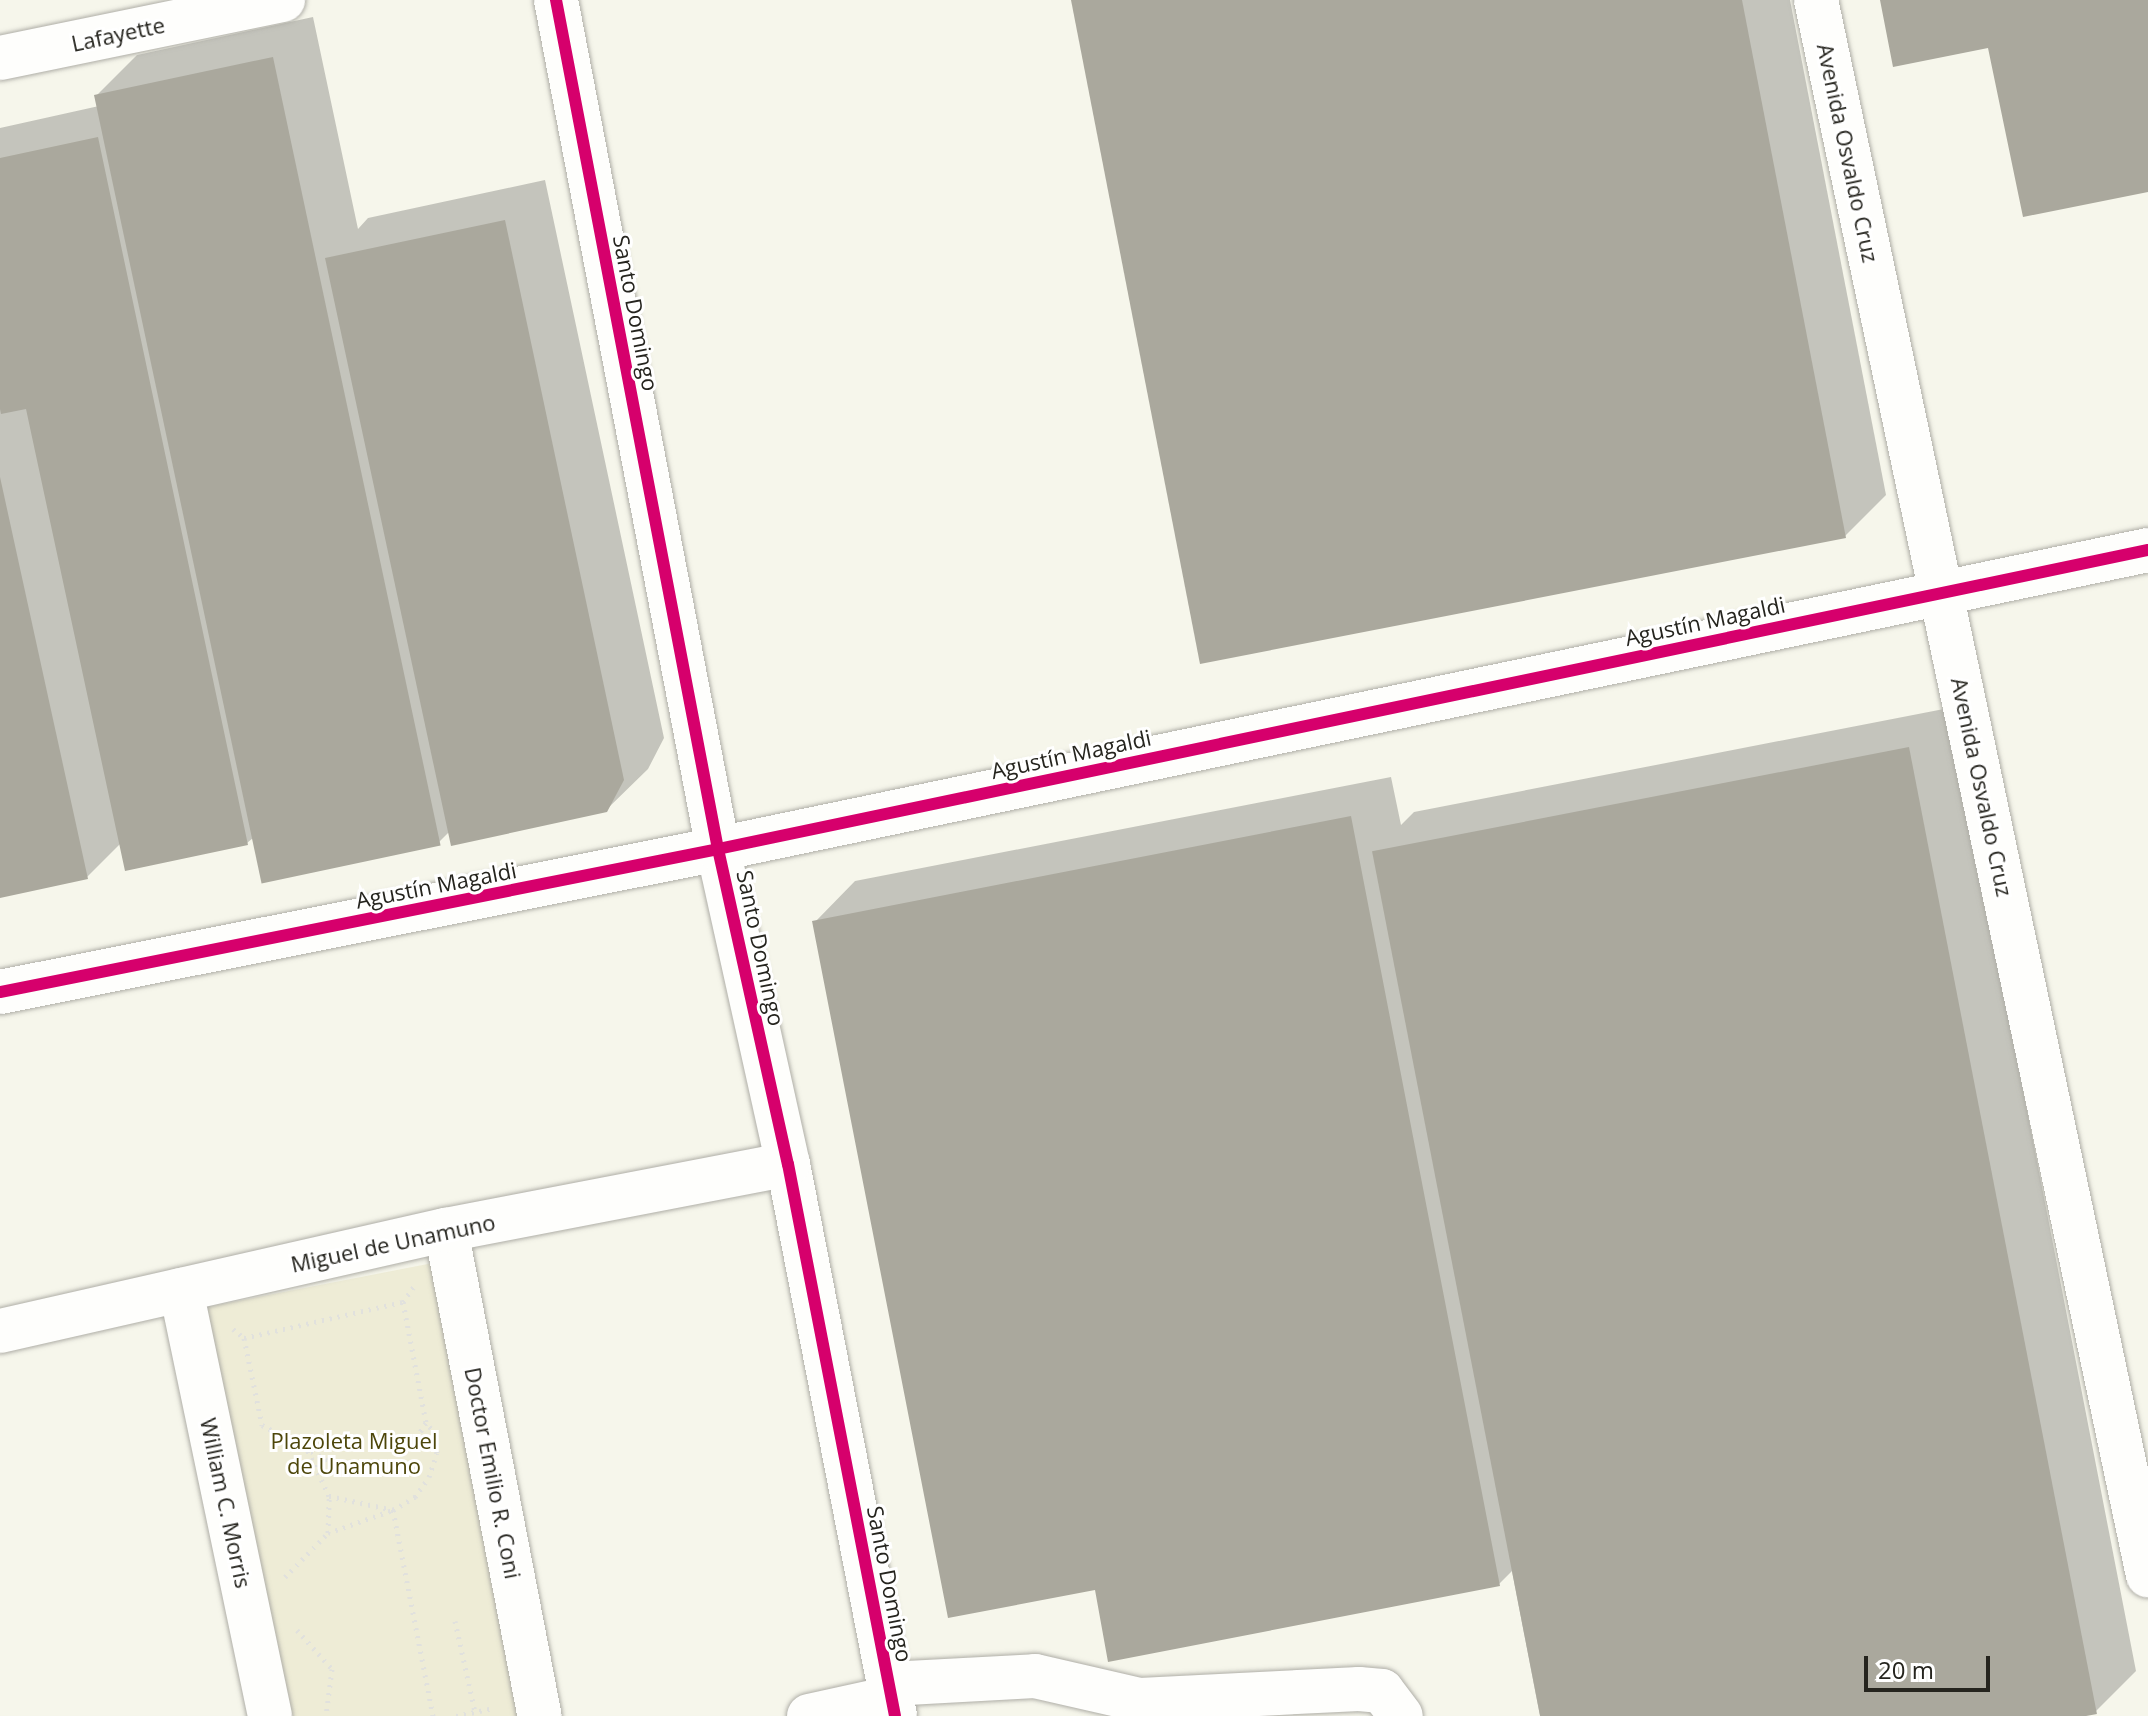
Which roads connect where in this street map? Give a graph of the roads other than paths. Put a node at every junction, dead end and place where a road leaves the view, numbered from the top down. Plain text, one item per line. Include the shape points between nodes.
1 (283, 0) edge
2 (556, 0) edge
3 (1816, 0) edge
4 (0, 58) edge
5 (2148, 550) edge
6 (1941, 591) junction
7 (718, 849) junction
8 (0, 992) edge
9 (788, 1164) junction
10 (446, 1230) junction
11 (181, 1290) junction
12 (0, 1331) edge
13 (2145, 1550) edge
14 (892, 1699) edge
15 (1105, 1705) edge
16 (270, 1716) edge
17 (540, 1716) edge
18 (809, 1716) edge
19 (1401, 1716) edge

1 - 4 street, Lafayette
2 - 7 street, Santo Domingo
3 - 6 street, Avenida Osvaldo Cruz
5 - 6 street, Agustín Magaldi
6 - 7 street, Agustín Magaldi
6 - 13 street, Avenida Osvaldo Cruz
7 - 8 street, Agustín Magaldi
7 - 9 street, Santo Domingo
9 - 10 street, Miguel de Unamuno
9 - 14 street, Santo Domingo
10 - 11 street, Miguel de Unamuno
10 - 17 street, Doctor Emilio R. Coni
11 - 12 street, Miguel de Unamuno
11 - 16 street, William C. Morris
14 - 15 street via 1035,1676
14 - 18 street
15 - 19 street via 1359,1689 1382,1691

